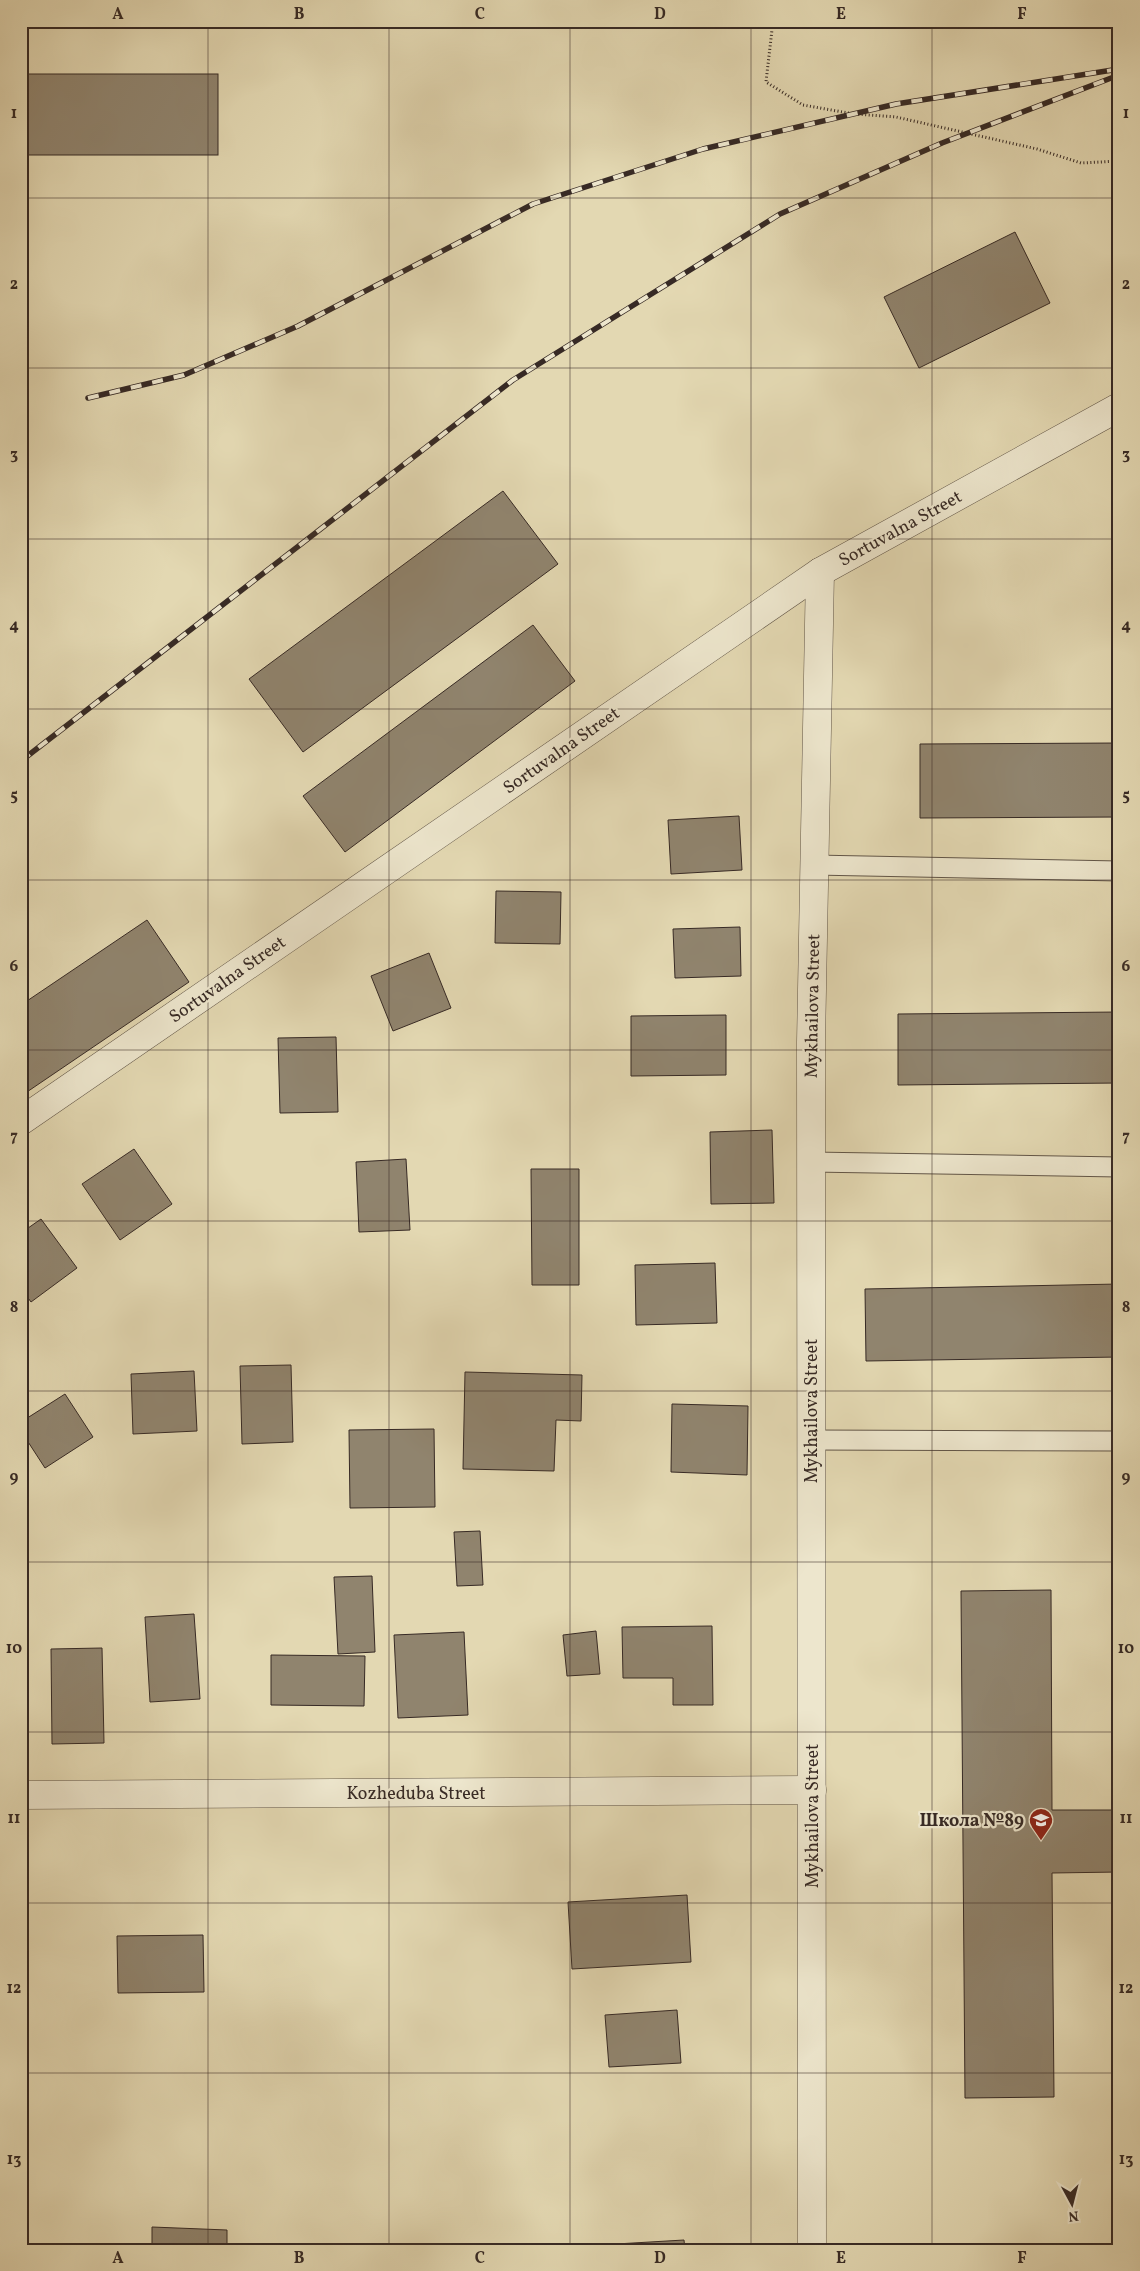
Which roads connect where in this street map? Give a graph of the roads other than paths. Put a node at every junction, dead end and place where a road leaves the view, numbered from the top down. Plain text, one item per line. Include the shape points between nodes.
1 (1119, 407) edge
2 (820, 572) junction
3 (814, 865) junction
4 (1119, 870) edge
5 (21, 1121) edge
6 (811, 1162) junction
7 (1119, 1167) edge
8 (811, 1440) junction
9 (1119, 1441) edge
10 (812, 1790) junction
11 (21, 1795) edge
12 (812, 2250) edge

1 - 2 street, Sortuvalna Street
2 - 3 street, Mykhailova Street
2 - 5 street, Sortuvalna Street
3 - 4 lane
3 - 6 street, Mykhailova Street
6 - 7 lane
6 - 8 street, Mykhailova Street
8 - 9 lane
8 - 10 street, Mykhailova Street
10 - 11 street, Kozheduba Street
10 - 12 street, Mykhailova Street

